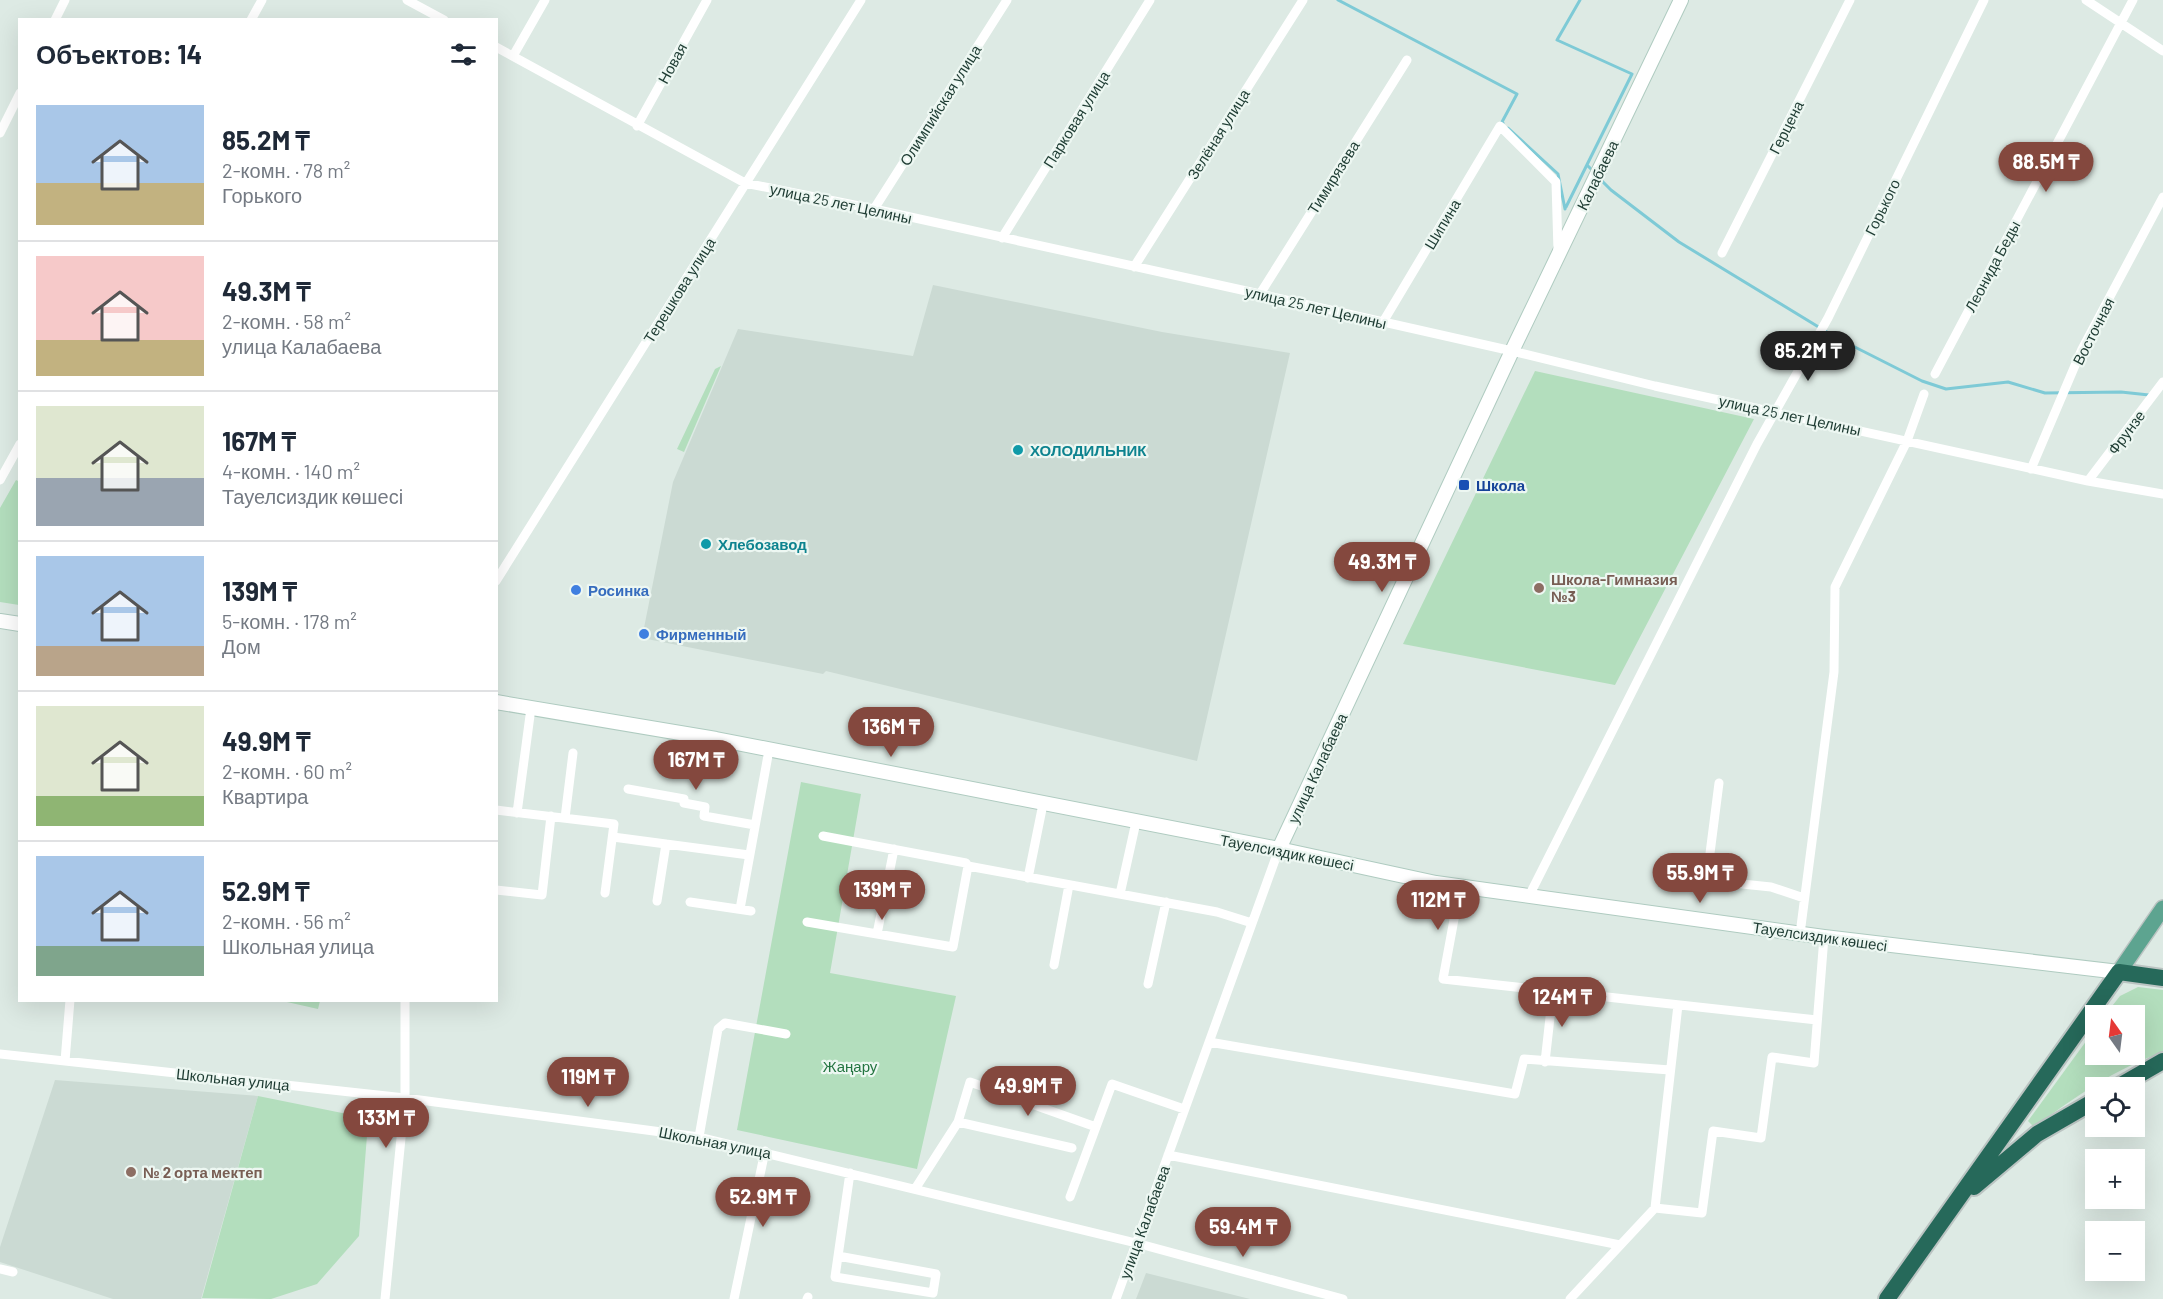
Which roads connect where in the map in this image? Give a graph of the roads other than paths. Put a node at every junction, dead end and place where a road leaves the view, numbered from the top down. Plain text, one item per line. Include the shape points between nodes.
1 (65, 0) edge
2 (262, 0) edge
3 (407, 0) edge
4 (545, 0) edge
5 (707, 0) edge
6 (861, 0) edge
7 (1007, 0) edge
8 (1150, 0) edge
9 (1303, 0) edge
10 (1682, 0) edge
11 (1850, 0) edge
12 (1984, 0) edge
13 (2086, 0) edge
14 (2133, 0) edge
15 (56, 18) edge
16 (251, 18) edge
17 (440, 18) edge
18 (2121, 23) junction
19 (498, 48) edge
20 (2163, 51) edge
21 (513, 56) junction
22 (1407, 60) dead end
23 (18, 97) edge
24 (637, 126) junction
25 (0, 133) edge
26 (745, 183) junction
27 (2163, 196) edge
28 (874, 209) junction
29 (1002, 238) junction
30 (1722, 253) dead end
31 (1558, 255) junction
32 (1134, 267) junction
33 (1260, 294) junction
34 (1383, 322) junction
35 (1512, 351) junction
36 (1935, 374) dead end
37 (2163, 382) edge
38 (1924, 394) dead end
39 (1776, 412) junction
40 (1907, 441) junction
41 (18, 448) edge
42 (2031, 469) junction
43 (0, 480) edge
44 (2088, 481) junction
45 (2163, 494) edge
46 (498, 578) edge
47 (0, 621) edge
48 (18, 624) edge
49 (498, 702) edge
50 (531, 708) junction
51 (769, 750) junction
52 (573, 753) dead end
53 (1719, 783) dead end
54 (628, 789) dead end
55 (1043, 804) junction
56 (498, 810) edge
57 (517, 813) junction
58 (551, 816) junction
59 (565, 818) junction
60 (1136, 822) junction
61 (755, 825) junction
62 (823, 836) dead end
63 (613, 837) junction
64 (666, 844) junction
65 (894, 849) junction
66 (1279, 849) junction
67 (749, 855) junction
68 (968, 866) junction
69 (1028, 878) junction
70 (1069, 885) junction
71 (1460, 887) junction
72 (498, 890) edge
73 (605, 893) dead end
74 (1120, 894) junction
75 (1529, 896) junction
76 (1804, 898) junction
77 (657, 901) dead end
78 (690, 902) dead end
79 (1166, 902) junction
80 (2163, 908) edge
81 (740, 909) junction
82 (751, 912) dead end
83 (807, 922) dead end
84 (1252, 923) junction
85 (877, 934) junction
86 (1800, 934) junction
87 (1824, 937) junction
88 (1054, 965) dead end
89 (2119, 972) junction
90 (2163, 978) edge
91 (1148, 984) dead end
92 (1552, 991) junction
93 (70, 1002) edge
94 (405, 1002) edge
95 (1678, 1005) junction
96 (1817, 1020) junction
97 (786, 1034) dead end
98 (1209, 1042) junction
99 (0, 1054) edge
100 (65, 1061) junction
101 (2163, 1061) edge
102 (1545, 1062) junction
103 (1670, 1070) junction
104 (2134, 1077) edge
105 (405, 1098) junction
106 (2085, 1106) edge
107 (1184, 1109) junction
108 (958, 1122) junction
109 (1096, 1127) junction
110 (699, 1137) junction
111 (1072, 1148) dead end
112 (765, 1151) junction
113 (1168, 1155) junction
114 (850, 1173) junction
115 (915, 1189) junction
116 (1070, 1197) dead end
117 (1955, 1203) junction
118 (1654, 1208) junction
119 (1136, 1243) junction
120 (1620, 1245) junction
121 (838, 1256) junction
122 (0, 1269) edge
123 (13, 1272) dead end
124 (384, 1299) edge
125 (734, 1299) edge
126 (1116, 1299) edge
127 (1343, 1299) edge
128 (1570, 1299) edge
129 (1887, 1299) edge

1 - 15 street
2 - 16 street
3 - 17 street
4 - 21 street
5 - 24 street, Новая
6 - 26 street, Терешкова улица
7 - 28 street, Олимпийская улица
8 - 29 street, Парковая улица
9 - 32 street, Зелёная улица
10 - 31 street, Калабаева
11 - 30 street, Герцена
12 - 39 street, Горького via 1828,318
13 - 18 street
14 - 18 street, Леонида Беды
18 - 20 street
18 - 36 street, Леонида Беды
19 - 21 street, улица 25 лет Целины
21 - 24 street, улица 25 лет Целины
22 - 33 street, Тимирязева
23 - 25 street
24 - 26 street, улица 25 лет Целины
26 - 28 street, улица 25 лет Целины
26 - 46 street, Терешкова улица
27 - 42 street, Восточная via 2082,349
28 - 29 street, улица 25 лет Целины
29 - 32 street, улица 25 лет Целины
31 - 34 street, Шипина via 1556,182 1500,126
31 - 35 street, Калабаева
32 - 33 street, улица 25 лет Целины
33 - 34 street, улица 25 лет Целины
34 - 35 street, улица 25 лет Целины
35 - 39 street, улица 25 лет Целины
35 - 66 street, улица Калабаева
37 - 44 street, Фрунзе
38 - 40 street
39 - 40 street, улица 25 лет Целины
39 - 75 street, Горького
40 - 42 street, улица 25 лет Целины
40 - 76 street via 1835,587 1834,672
41 - 43 street
42 - 44 street, улица 25 лет Целины
44 - 45 street, улица 25 лет Целины
47 - 48 street
49 - 50 street, Тауелсиздик көшесі
50 - 51 street, Тауелсиздик көшесі
50 - 57 street
51 - 55 street, Тауелсиздик көшесі
51 - 61 street
52 - 59 street
53 - 76 street via 1711,872 1723,882 1771,887
54 - 61 street via 684,799 705,807 704,816
55 - 60 street, Тауелсиздик көшесі
55 - 69 street
56 - 57 street
57 - 58 street
58 - 59 street
58 - 72 street via 542,895
59 - 63 street via 614,824
60 - 66 street, Тауелсиздик көшесі
60 - 74 street
61 - 67 street
62 - 65 street
63 - 64 street
63 - 73 street
64 - 67 street
64 - 77 street
65 - 68 street
65 - 85 street
66 - 71 street, Тауелсиздик көшесі
66 - 84 street, улица Калабаева
67 - 81 street
68 - 69 street
68 - 85 street via 953,947
69 - 70 street
70 - 74 street
70 - 88 street
71 - 75 street, Тауелсиздик көшесі
71 - 92 street via 1443,979
74 - 79 street
75 - 86 street, Тауелсиздик көшесі
76 - 86 street
78 - 81 street
79 - 84 street
79 - 91 street
80 - 89 main road
81 - 82 street
83 - 85 street
84 - 98 street, улица Калабаева
86 - 87 street, Тауелсиздик көшесі
87 - 89 street, Тауелсиздик көшесі
87 - 96 street
89 - 90 highway
89 - 117 highway
92 - 95 street
92 - 102 street
93 - 100 street
94 - 105 street
95 - 96 street
95 - 103 street
96 - 118 street via 1814,1063 1772,1056 1761,1138 1713,1131 1702,1214
97 - 110 street via 725,1023 718,1029
98 - 102 street via 1515,1094 1524,1059
98 - 107 street, улица Калабаева
99 - 100 street, Школьная улица
100 - 105 street, Школьная улица
101 - 104 highway
102 - 103 street
103 - 118 street
105 - 110 street, Школьная улица
105 - 124 street
106 - 117 highway via 2037,1134
107 - 109 street via 1112,1084
107 - 113 street, улица Калабаева
108 - 109 street via 969,1082
108 - 111 street
108 - 115 street
109 - 116 street
110 - 112 street, Школьная улица
112 - 114 street, Школьная улица
112 - 125 street
113 - 119 street, улица Калабаева
113 - 120 street
114 - 115 street, Школьная улица
114 - 121 street
115 - 119 street, Школьная улица
117 - 129 highway
118 - 120 street
119 - 126 street, улица Калабаева
119 - 127 street, Школьная улица
120 - 128 street
121 - 121 street via 835,1277 933,1293 936,1274
122 - 123 street

